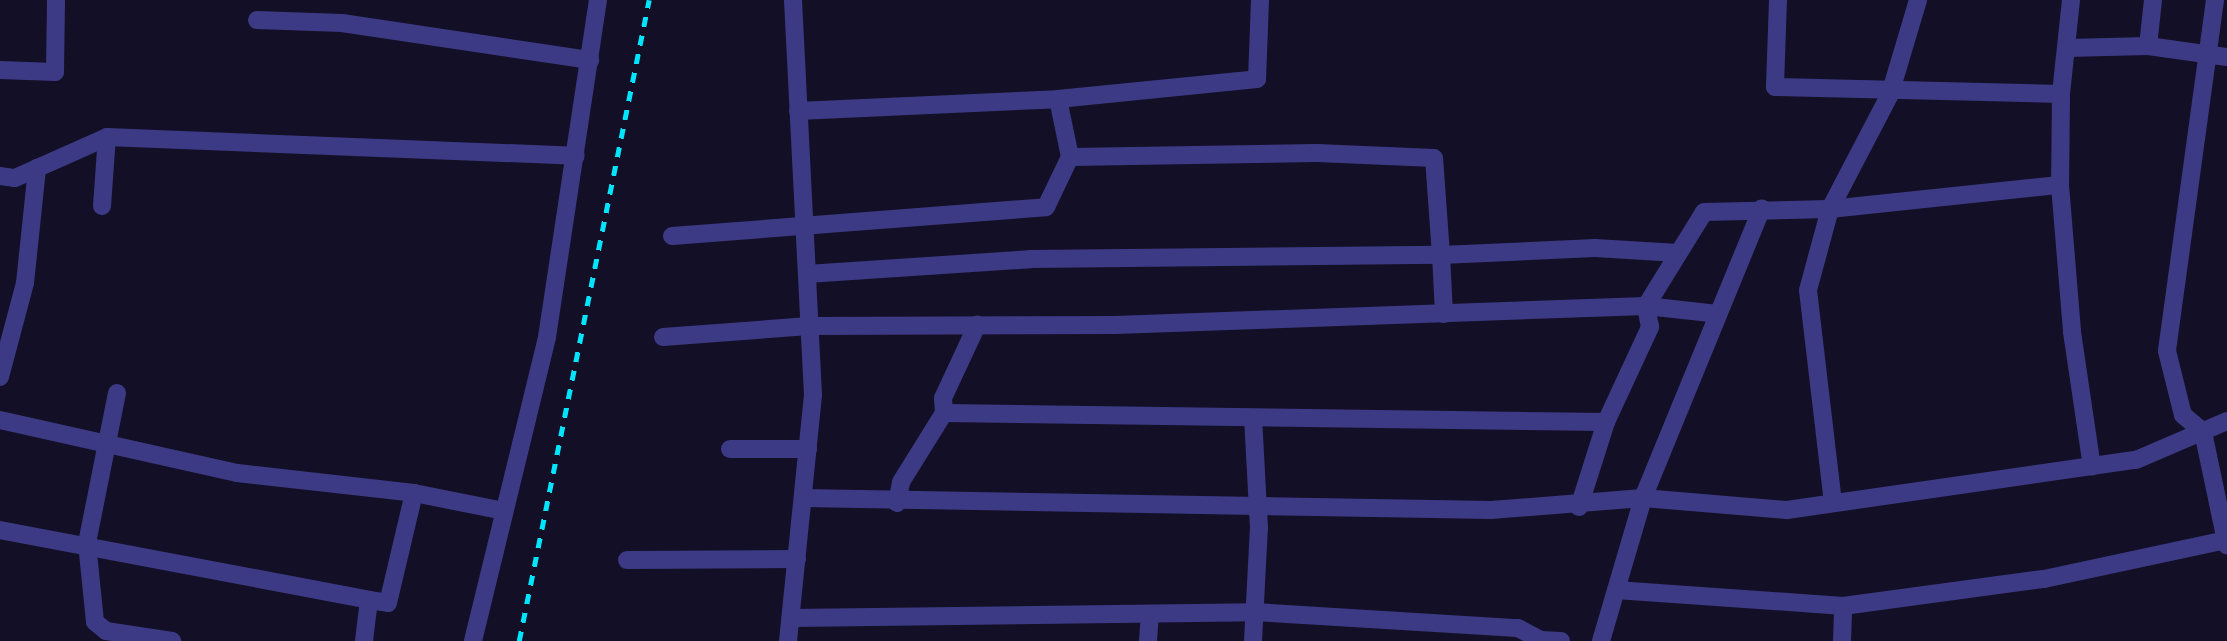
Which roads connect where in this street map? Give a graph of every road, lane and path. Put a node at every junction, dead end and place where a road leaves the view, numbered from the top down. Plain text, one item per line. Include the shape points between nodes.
1 (56, 0) edge
2 (598, 0) edge
3 (793, 0) edge
4 (1261, 0) edge
5 (1778, 0) edge
6 (1919, 0) edge
7 (2071, 0) edge
8 (2153, 0) edge
9 (2215, 0) edge
10 (257, 20) dead end
11 (2148, 46) junction
12 (2067, 48) junction
13 (2204, 54) junction
14 (2227, 57) edge
15 (590, 60) junction
16 (0, 70) edge
17 (1890, 94) junction
18 (2061, 94) junction
19 (1058, 99) junction
20 (799, 111) junction
21 (107, 137) junction
22 (576, 156) junction
23 (1070, 157) junction
24 (37, 168) junction
25 (0, 176) edge
26 (2060, 185) junction
27 (102, 206) dead end
28 (1762, 208) junction
29 (1830, 209) junction
30 (804, 222) junction
31 (672, 236) dead end
32 (1678, 253) junction
33 (1441, 255) junction
34 (807, 274) junction
35 (1646, 306) junction
36 (1444, 314) junction
37 (1718, 314) junction
38 (977, 325) junction
39 (809, 326) junction
40 (663, 337) dead end
41 (0, 377) edge
42 (117, 393) dead end
43 (944, 414) junction
44 (1253, 418) junction
45 (0, 419) edge
46 (2227, 421) edge
47 (1606, 422) junction
48 (2203, 432) junction
49 (109, 448) junction
50 (730, 449) dead end
51 (808, 449) junction
52 (2092, 467) junction
53 (414, 493) junction
54 (803, 498) junction
55 (1643, 498) junction
56 (897, 503) junction
57 (1833, 503) junction
58 (1256, 507) junction
59 (1579, 507) junction
60 (503, 511) junction
61 (0, 530) edge
62 (2226, 543) edge
63 (87, 544) junction
64 (797, 559) junction
65 (627, 560) dead end
66 (1616, 590) junction
67 (369, 600) junction
68 (1843, 606) junction
69 (1254, 612) junction
70 (1150, 615) junction
71 (791, 618) junction
72 (1516, 634) edge
73 (172, 641) edge
74 (364, 641) edge
75 (473, 641) edge
76 (788, 641) edge
77 (1148, 641) edge
78 (1253, 641) edge
79 (1561, 641) edge
80 (1601, 641) edge
81 (1842, 641) edge

1 - 16 street via 55,72
2 - 15 street
3 - 20 street
4 - 19 street via 1256,79
5 - 17 street via 1775,87
6 - 17 street
7 - 12 street
8 - 11 street
9 - 13 street
10 - 15 street via 342,23
11 - 12 street
11 - 13 street
12 - 18 street
13 - 14 street
13 - 48 street via 2167,351 2183,415
15 - 22 street
17 - 18 street
17 - 29 street
18 - 26 street
19 - 20 street
19 - 23 street
20 - 30 street
21 - 22 street
21 - 24 street
21 - 27 street
22 - 60 street via 547,337
23 - 30 street via 1046,207
23 - 33 street via 1434,158
24 - 25 street via 15,178
24 - 41 street via 25,283
26 - 29 street
26 - 52 street via 2072,332
28 - 29 street
28 - 32 street via 1703,212
28 - 37 street
29 - 57 street via 1808,290
30 - 31 street
30 - 34 street
32 - 33 street via 1595,248
32 - 35 street
33 - 34 street via 1030,259
33 - 36 street
34 - 39 street
35 - 36 street
35 - 37 street
35 - 47 street via 1650,327
36 - 38 street
37 - 55 street
38 - 39 street
38 - 43 street via 943,398
39 - 40 street
39 - 51 street
42 - 49 street
43 - 44 street
43 - 56 street via 901,482
44 - 47 street
44 - 58 street
45 - 49 street
46 - 48 street
47 - 59 street
48 - 52 street via 2136,460
48 - 62 street
49 - 53 street via 237,473
49 - 63 street
50 - 51 street
51 - 54 street
52 - 57 street
53 - 60 street
53 - 67 street via 388,603
54 - 56 street
54 - 64 street
55 - 57 street via 1787,510
55 - 59 street
55 - 66 street
56 - 58 street
58 - 59 street
58 - 69 street
60 - 75 street
61 - 63 street
62 - 68 street via 2044,579
63 - 67 street
63 - 73 street via 99,628
64 - 65 street
64 - 71 street
66 - 68 street
66 - 80 street
67 - 74 street
68 - 81 street
69 - 70 street
69 - 72 street
69 - 78 street
70 - 71 street
70 - 77 street
71 - 76 street
72 - 79 street

